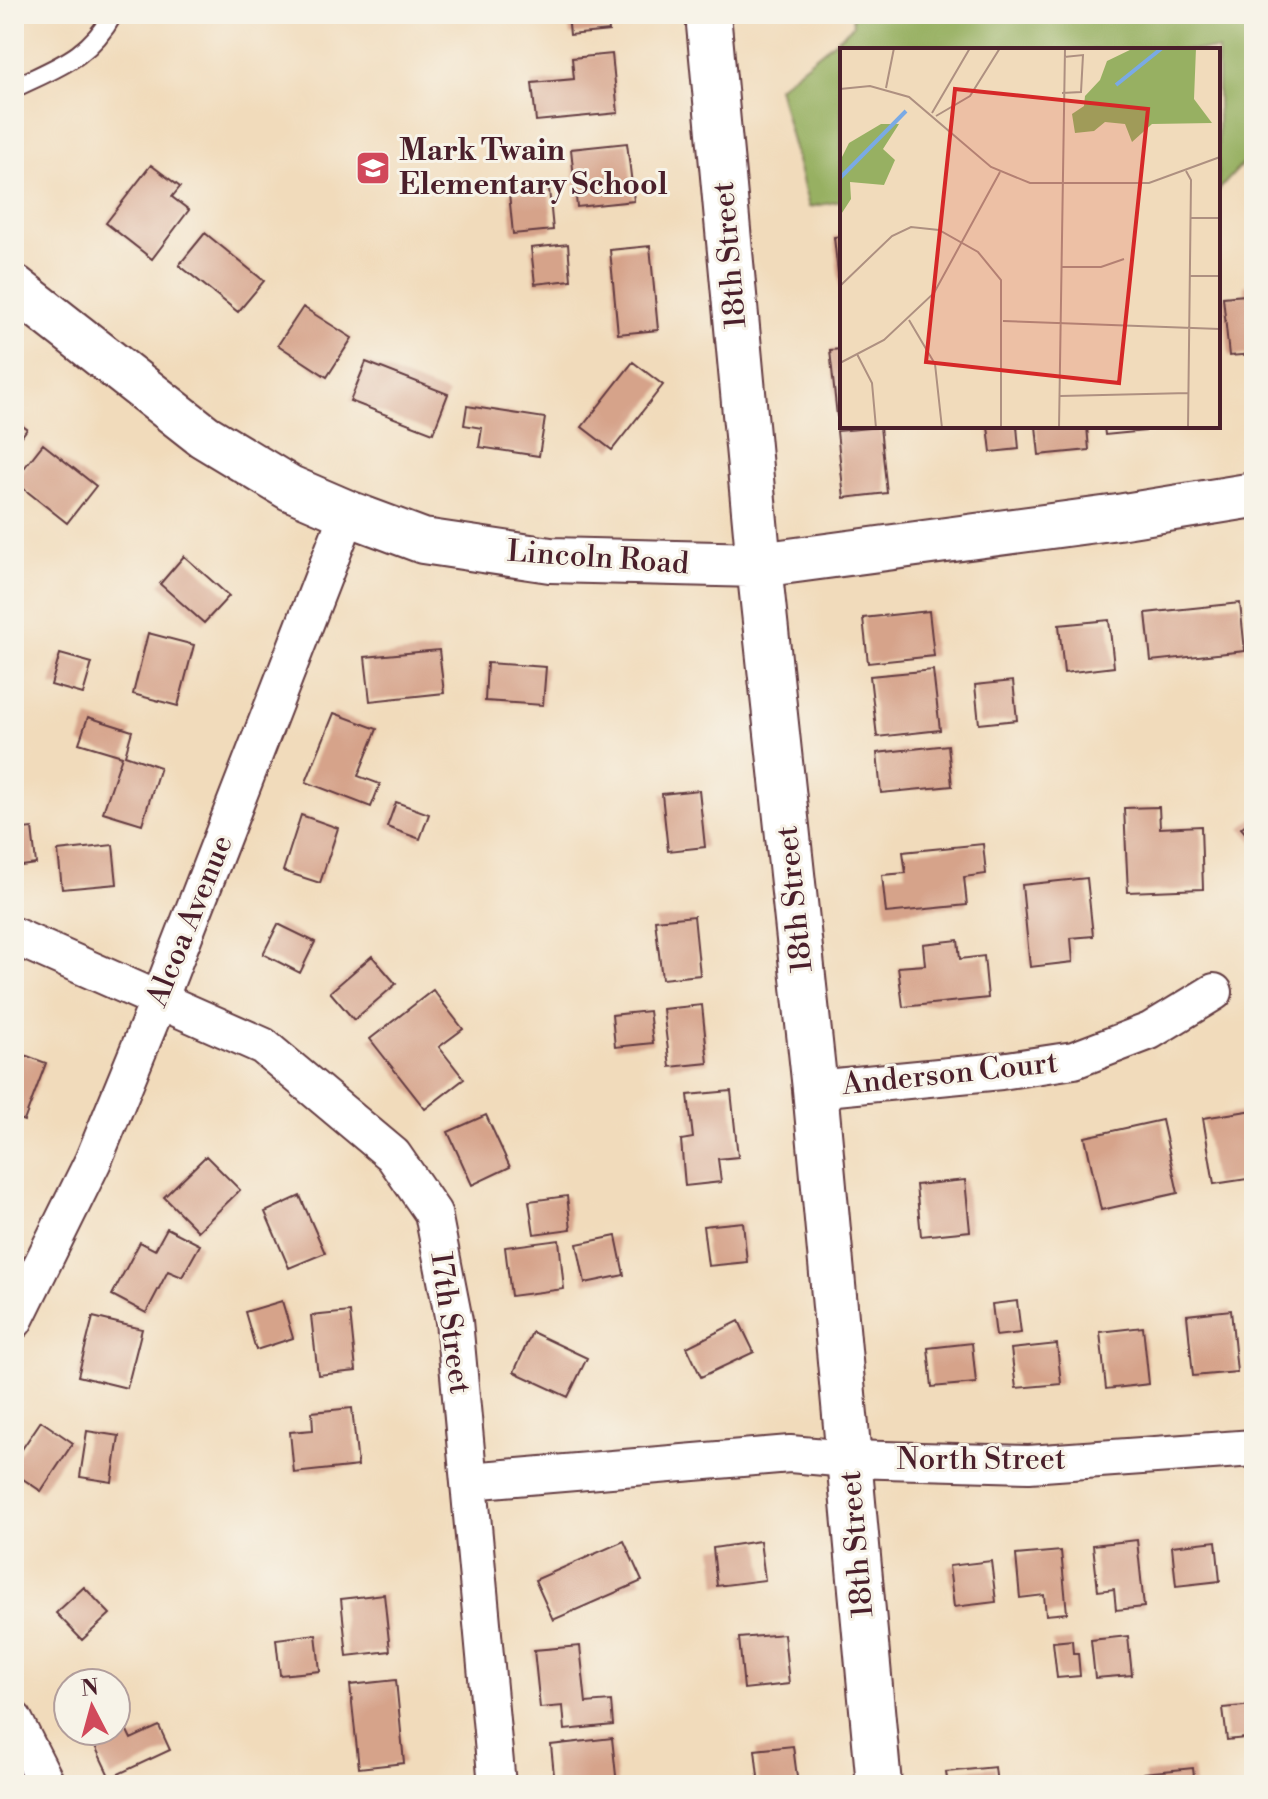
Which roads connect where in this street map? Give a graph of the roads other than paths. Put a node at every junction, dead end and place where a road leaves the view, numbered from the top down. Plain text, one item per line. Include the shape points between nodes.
1 (113, 14) edge
2 (708, 14) edge
3 (14, 88) edge
4 (14, 287) edge
5 (1254, 495) edge
6 (348, 513) junction
7 (759, 565) junction
8 (14, 936) edge
9 (1214, 992) dead end
10 (159, 1000) junction
11 (815, 1089) junction
12 (14, 1321) edge
13 (1254, 1448) edge
14 (849, 1459) junction
15 (469, 1481) junction
16 (14, 1720) edge
17 (47, 1785) edge
18 (497, 1785) edge
19 (879, 1785) edge

1 - 3 lane via 101,35 77,57
2 - 7 street, 18th Street
4 - 6 street, Lincoln Road via 204,436 290,488
5 - 7 street, Lincoln Road
6 - 7 street, Lincoln Road via 423,541 550,560
6 - 10 street, Alcoa Avenue
7 - 11 street, 18th Street
8 - 10 street, 17th Street
9 - 11 street, Anderson Court via 1150,1031 1074,1060
10 - 12 street, Alcoa Avenue via 93,1161
10 - 15 street, 17th Street via 263,1046 393,1155 433,1213 454,1321
11 - 14 street, 18th Street
13 - 14 street, North Street via 1029,1464
14 - 15 street, North Street via 790,1454
14 - 19 street, 18th Street
15 - 18 street, 17th Street
16 - 17 street

